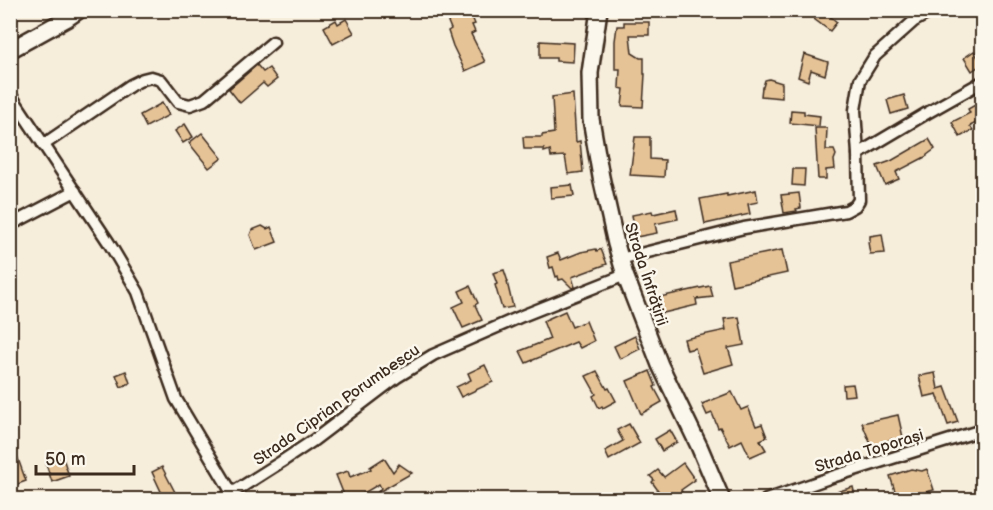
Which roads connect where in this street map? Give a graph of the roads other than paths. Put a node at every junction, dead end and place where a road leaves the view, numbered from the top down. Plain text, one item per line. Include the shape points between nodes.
1 (79, 10) edge
2 (599, 10) edge
3 (934, 10) edge
4 (273, 42) dead end
5 (10, 50) edge
6 (982, 82) edge
7 (10, 94) edge
8 (43, 145) junction
9 (858, 154) junction
10 (75, 191) junction
11 (10, 225) edge
12 (620, 259) junction
13 (626, 275) junction
14 (982, 430) edge
15 (232, 493) junction
16 (220, 500) edge
17 (722, 500) edge
18 (766, 500) edge

1 - 5 main road
2 - 12 main road, Strada Înfrățirii via 590,74 591,119
3 - 9 street via 915,21 875,56 860,80 855,110
4 - 8 street via 204,100 190,105 178,102 161,80 143,79
6 - 9 street
7 - 8 street
8 - 10 street
9 - 12 street via 859,200 846,211 744,228
10 - 11 street
10 - 15 street via 138,292 176,399
12 - 13 main road, Strada Înfrățirii
13 - 15 street, Strada Ciprian Porumbescu via 433,356
13 - 17 main road, Strada Înfrățirii via 660,365
14 - 18 street, Strada Toporași
15 - 16 street, Strada Ciprian Porumbescu

